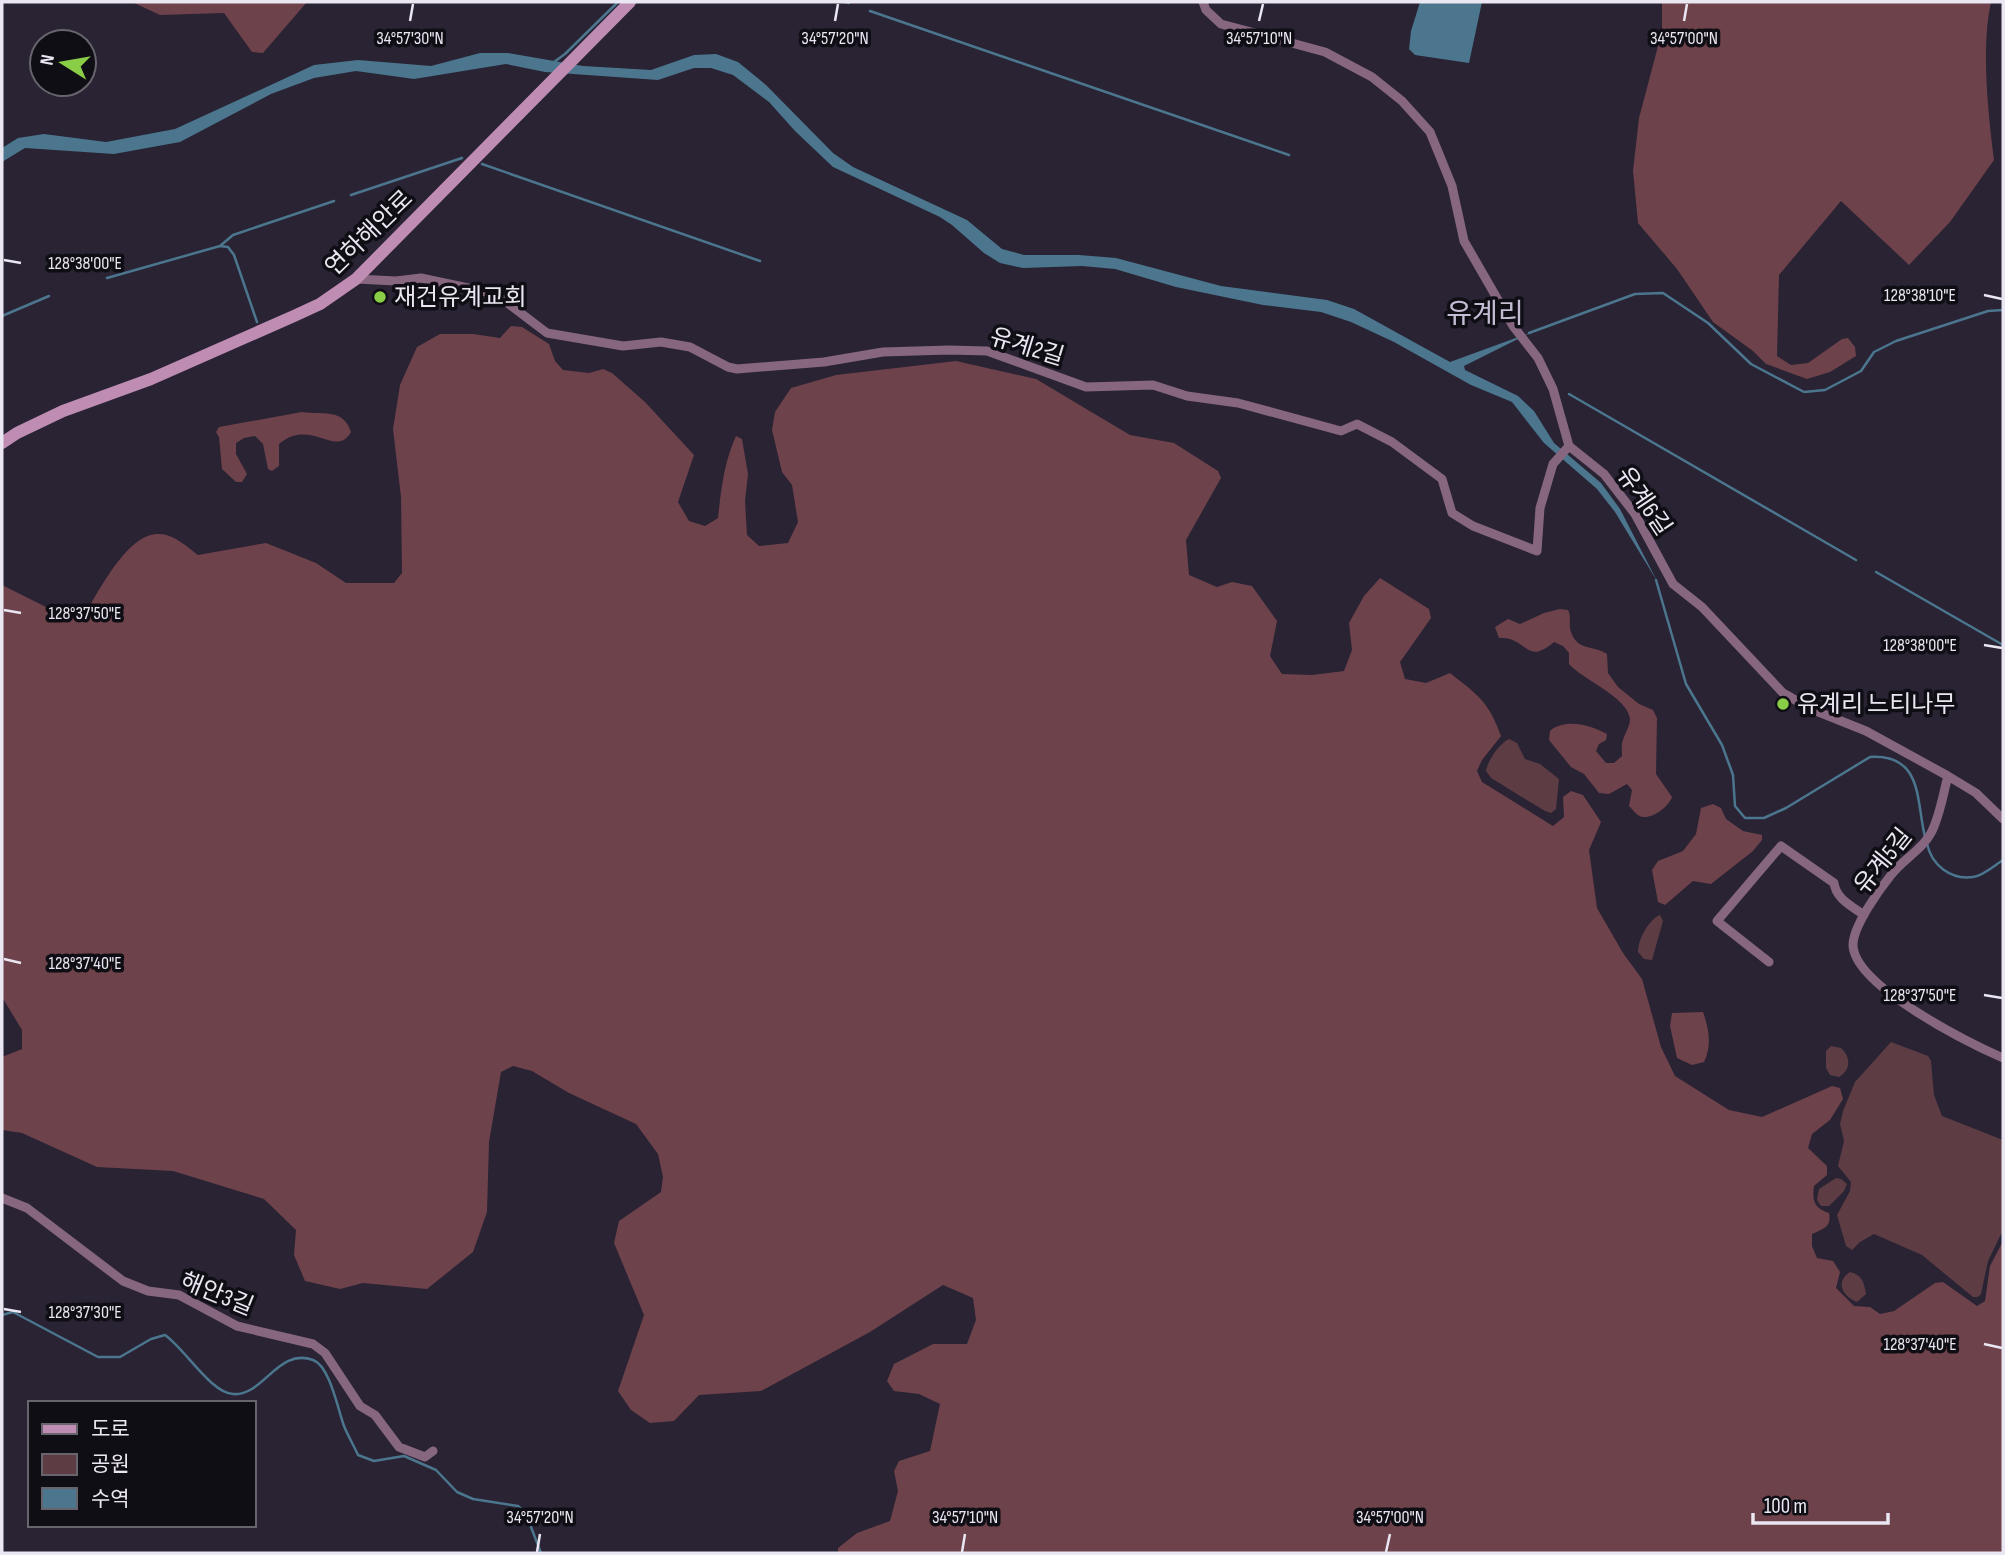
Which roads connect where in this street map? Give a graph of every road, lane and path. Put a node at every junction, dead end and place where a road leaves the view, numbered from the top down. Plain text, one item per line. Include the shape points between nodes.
1 (630, 2) edge
2 (1203, 2) edge
3 (356, 279) junction
4 (2, 443) edge
5 (1569, 446) junction
6 (1948, 776) junction
7 (2003, 818) edge
8 (1864, 915) junction
9 (1769, 962) dead end
10 (2003, 1058) edge
11 (2, 1198) edge
12 (432, 1451) dead end

1 - 3 street, 연하해안로
2 - 5 street via 1222,24 1325,52 1371,77 1402,101 1430,132 1452,186 1464,241 1513,326 1538,358 1553,389
3 - 4 street, 연하해안로 via 320,304 151,379 63,411
3 - 5 street, 유계2길 via 421,278 487,292 547,333 623,346 661,342 690,347 737,369 883,352 987,351 1086,387 1153,385 1186,397 1238,403 1340,431 1357,424 1392,442 1442,479 1452,513 1537,551 1540,508 1553,464
5 - 6 street, 유계6길 via 1604,474 1635,514 1673,584 1702,607 1783,693
6 - 7 street, 유계6길
6 - 8 street, 유계5길 via 1931,833 1892,873
8 - 9 street via 1843,900 1834,883 1781,846 1717,921
8 - 10 street, 유계5길 via 1853,942 1854,953 1870,976 1934,1023
11 - 12 street, 해안3길 via 27,1208 123,1282 179,1295 237,1326 313,1344 325,1353 360,1406 375,1415 399,1447 425,1457

